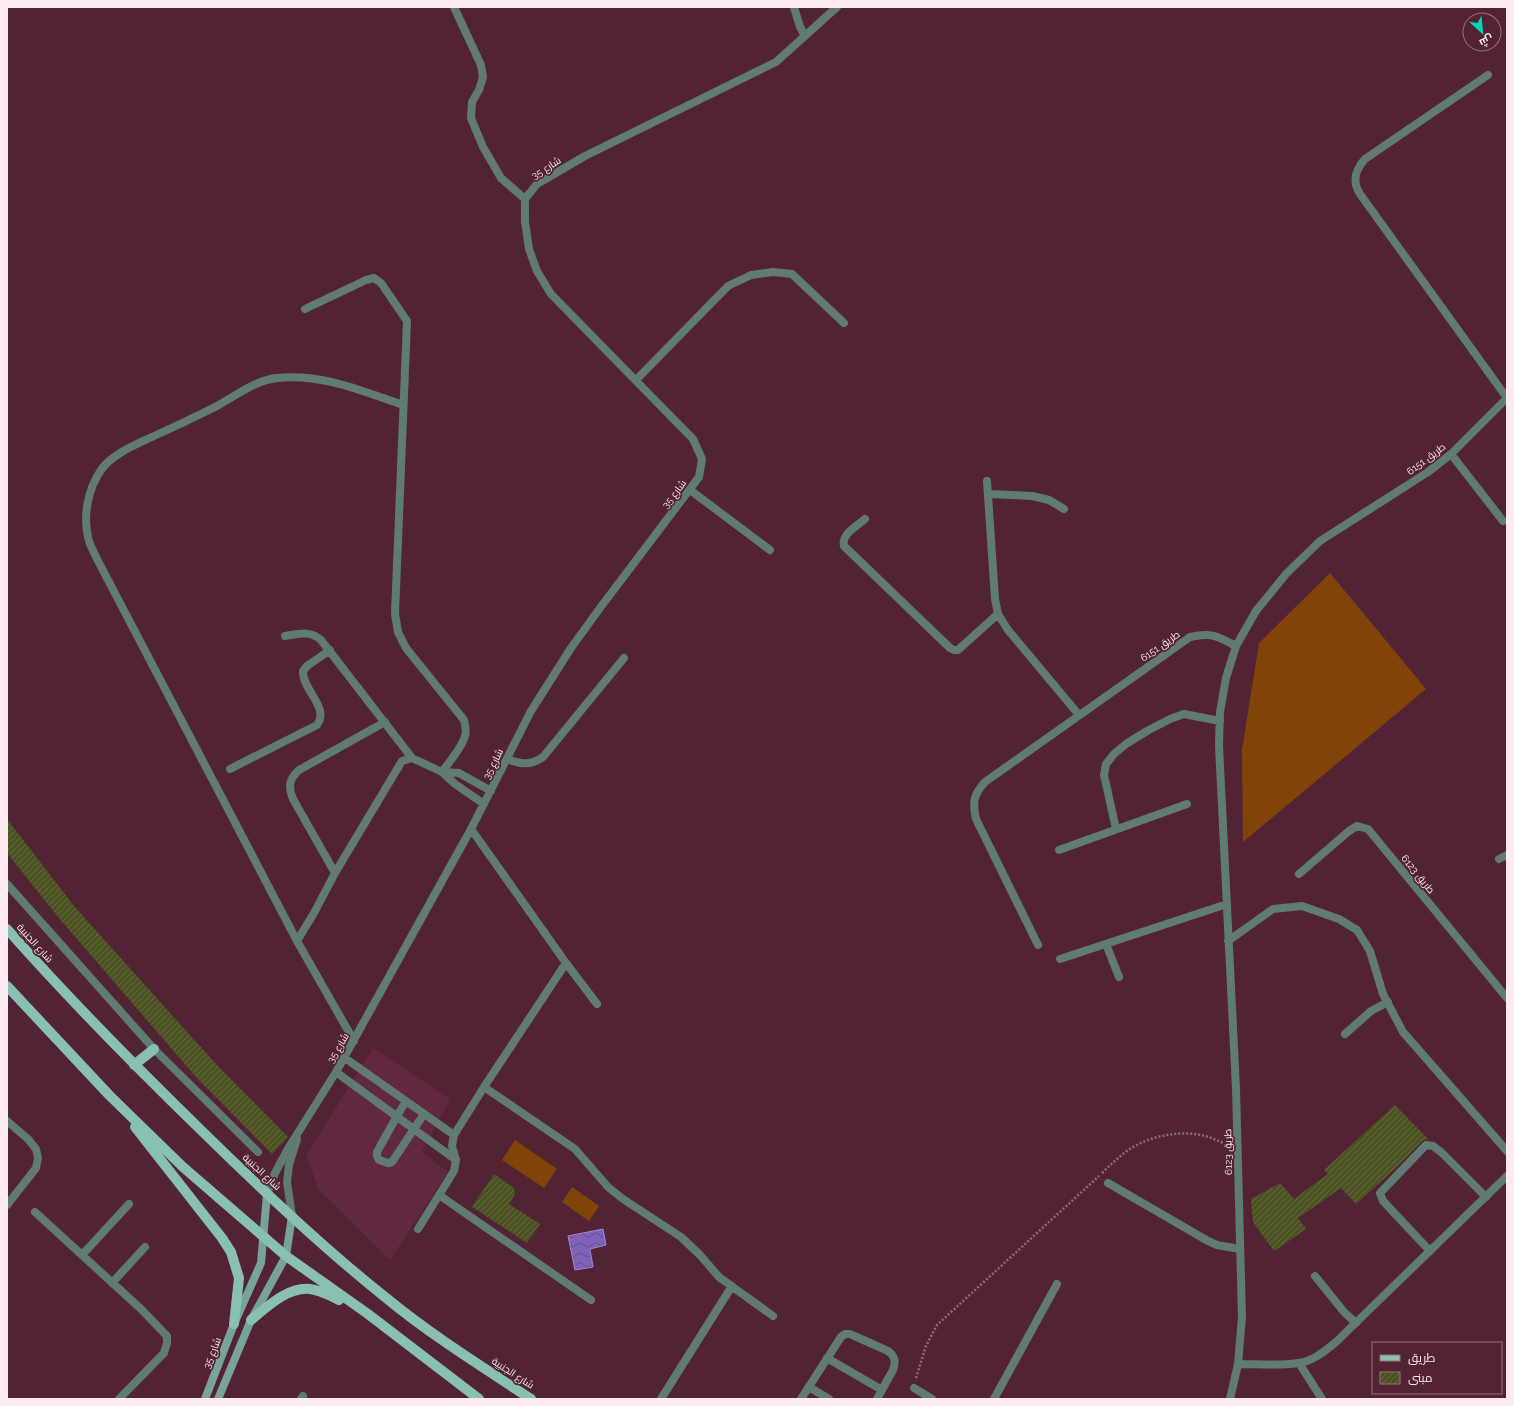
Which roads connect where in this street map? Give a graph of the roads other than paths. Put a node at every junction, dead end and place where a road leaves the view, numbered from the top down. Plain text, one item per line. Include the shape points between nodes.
1 (454, 7) edge
2 (794, 7) edge
3 (837, 7) edge
4 (806, 36) junction
5 (1488, 75) dead end
6 (525, 199) junction
7 (304, 309) dead end
8 (844, 323) dead end
9 (636, 380) junction
10 (1507, 398) edge
11 (403, 405) junction
12 (1451, 454) junction
13 (987, 481) dead end
14 (690, 490) junction
15 (988, 494) junction
16 (1064, 509) dead end
17 (866, 519) dead end
18 (1503, 521) dead end
19 (770, 550) dead end
20 (998, 614) junction
21 (285, 636) dead end
22 (1236, 646) junction
23 (330, 650) junction
24 (624, 658) dead end
25 (1079, 715) junction
26 (1220, 721) junction
27 (385, 722) junction
28 (412, 758) junction
29 (507, 759) junction
30 (230, 769) dead end
31 (442, 772) junction
32 (491, 791) junction
33 (484, 804) junction
34 (1187, 804) dead end
35 (471, 829) junction
36 (1116, 829) junction
37 (1059, 850) dead end
38 (1507, 855) edge
39 (1499, 859) dead end
40 (335, 873) junction
41 (1299, 874) dead end
42 (7, 884) edge
43 (1227, 904) junction
44 (7, 929) edge
45 (296, 941) junction
46 (1228, 941) junction
47 (1106, 944) junction
48 (1038, 945) dead end
49 (1060, 960) dead end
50 (566, 963) junction
51 (1119, 977) dead end
52 (9, 992) edge
53 (1507, 998) edge
54 (1388, 1002) junction
55 (597, 1004) dead end
56 (1345, 1034) dead end
57 (354, 1041) junction
58 (154, 1049) junction
59 (345, 1058) junction
60 (134, 1065) junction
61 (336, 1072) junction
62 (484, 1087) junction
63 (110, 1096) junction
64 (406, 1101) junction
65 (424, 1114) junction
66 (397, 1116) junction
67 (7, 1121) edge
68 (414, 1129) junction
69 (298, 1134) junction
70 (454, 1135) junction
71 (1507, 1151) edge
72 (258, 1152) dead end
73 (456, 1160) junction
74 (1507, 1176) edge
75 (1108, 1183) dead end
76 (267, 1194) junction
77 (439, 1195) junction
78 (1486, 1197) junction
79 (129, 1204) dead end
80 (7, 1205) edge
81 (35, 1212) dead end
82 (292, 1216) junction
83 (418, 1229) dead end
84 (263, 1236) junction
85 (145, 1247) dead end
86 (1240, 1249) junction
87 (1430, 1251) junction
88 (82, 1255) junction
89 (286, 1256) junction
90 (1316, 1276) dead end
91 (112, 1283) junction
92 (1057, 1284) dead end
93 (732, 1286) junction
94 (591, 1300) dead end
95 (368, 1314) junction
96 (773, 1316) dead end
97 (251, 1320) junction
98 (1356, 1323) junction
99 (234, 1324) junction
100 (827, 1358) junction
101 (1238, 1364) junction
102 (1299, 1364) junction
103 (809, 1387) junction
104 (914, 1388) road end
105 (882, 1390) junction
106 (119, 1399) edge
107 (205, 1399) edge
108 (218, 1399) edge
109 (479, 1399) edge
110 (530, 1399) edge
111 (661, 1399) edge
112 (801, 1399) edge
113 (829, 1399) edge
114 (877, 1399) edge
115 (932, 1399) edge
116 (994, 1399) edge
117 (1230, 1399) edge
118 (1322, 1399) edge

1 - 6 street via 481,65 483,77 472,102 471,118 483,147 501,178
2 - 4 street via 800,27
3 - 4 street, شارع 35
4 - 6 street, شارع 35 via 786,55 764,69 584,156 537,184
5 - 10 street via 1366,159 1357,170 1355,182 1360,194
6 - 9 street, شارع 35 via 529,249 537,271 551,294
7 - 11 street via 370,278 378,280 407,321
8 - 9 street via 792,274 773,272 751,276 728,286
9 - 14 street, شارع 35 via 693,439 702,459 700,477
10 - 12 street, طريق 6151
11 - 31 street via 395,614 398,632 406,648 464,720 465,736
11 - 45 street via 329,381 275,378 257,383 211,410 121,452 101,469 90,490 86,514 88,537 97,559
12 - 18 street
12 - 22 street, طريق 6151 via 1428,472 1320,541 1286,574 1256,611
13 - 15 street
14 - 19 street
14 - 29 street, شارع 35 via 571,648 531,711
15 - 16 street via 1032,496 1049,500
15 - 20 street
17 - 20 street via 847,535 843,542 844,546 950,648 958,650
20 - 25 street via 1008,630
21 - 23 street via 311,634
22 - 25 street, طريق 6151 via 1217,636 1204,634 1190,637
22 - 26 street, طريق 6123 via 1226,678
23 - 27 street
23 - 30 street via 303,671 304,679 321,714 317,725
24 - 29 street via 543,757 536,762 521,764
25 - 48 street, طريق 6151 via 985,782 978,789 974,799 976,819
26 - 36 street via 1184,714 1146,731 1114,754 1106,764 1104,775
26 - 43 street, طريق 6123
27 - 28 street
27 - 40 street via 299,770 293,775 290,783 293,798
28 - 31 street
28 - 40 street via 399,765
29 - 32 street, شارع 35
31 - 32 street via 459,773
31 - 33 street via 454,784
32 - 33 street, شارع 35
33 - 35 street, شارع 35
34 - 36 street
35 - 50 street
35 - 57 street, شارع 35
36 - 37 street
38 - 39 street
40 - 45 street
41 - 53 street, طريق 6123 via 1349,831 1358,826 1368,829
42 - 58 street
43 - 46 street, طريق 6123
43 - 47 street
44 - 60 main road, شارع الجنبية
45 - 57 street
46 - 54 street via 1273,909 1302,906 1339,919 1357,930 1370,951
46 - 86 street, طريق 6123 via 1236,1088
47 - 49 street
47 - 51 street
50 - 55 street
50 - 62 street
52 - 63 main road
54 - 56 street via 1371,1011
54 - 71 street via 1403,1032
57 - 59 street, شارع 35
58 - 60 main road
58 - 72 street
59 - 61 street, شارع 35
59 - 64 street
60 - 76 main road, شارع الجنبية
61 - 66 street
61 - 69 street, شارع 35
62 - 70 street
62 - 93 street via 575,1149 608,1186 681,1237 719,1277
63 - 84 main road via 183,1167
63 - 99 main road via 231,1252 239,1278
64 - 65 street
64 - 66 street
65 - 68 street
65 - 70 street
66 - 68 street
66 - 68 street via 377,1152 379,1160 392,1162
67 - 80 street via 28,1139 36,1149 38,1158 36,1168
68 - 73 street
69 - 76 street, شارع 35 via 275,1173
69 - 82 street, شارع 35 via 289,1165
70 - 73 street via 452,1146
73 - 77 street via 454,1171
74 - 78 street
75 - 86 street via 1216,1245
76 - 82 main road, شارع الجنبية
76 - 84 street, شارع 35
77 - 83 street
77 - 94 street
78 - 87 street
78 - 87 street via 1441,1152 1426,1145 1380,1193 1383,1202
79 - 88 street
81 - 88 street
82 - 89 street, شارع 35
82 - 110 main road, شارع الجنبية via 391,1302 446,1343
84 - 89 main road
84 - 99 street, شارع 35 via 261,1263
85 - 91 street
86 - 101 street, طريق 6123 via 1242,1317
87 - 98 street
88 - 91 street
89 - 95 main road
89 - 97 street, شارع 35
90 - 98 street via 1344,1312
91 - 106 street via 164,1332 168,1343 164,1353
92 - 116 street
93 - 96 street
93 - 111 street
95 - 97 main road via 328,1294 310,1289 286,1295
95 - 109 main road
97 - 108 street, شارع 35
98 - 102 street via 1325,1352
99 - 107 street, شارع 35
100 - 103 street
100 - 105 street
100 - 105 street via 845,1334 888,1351 895,1359 895,1365
101 - 102 street
101 - 117 street, طريق 6123
102 - 118 street
103 - 112 street
103 - 113 street
104 - 115 street
105 - 114 street

